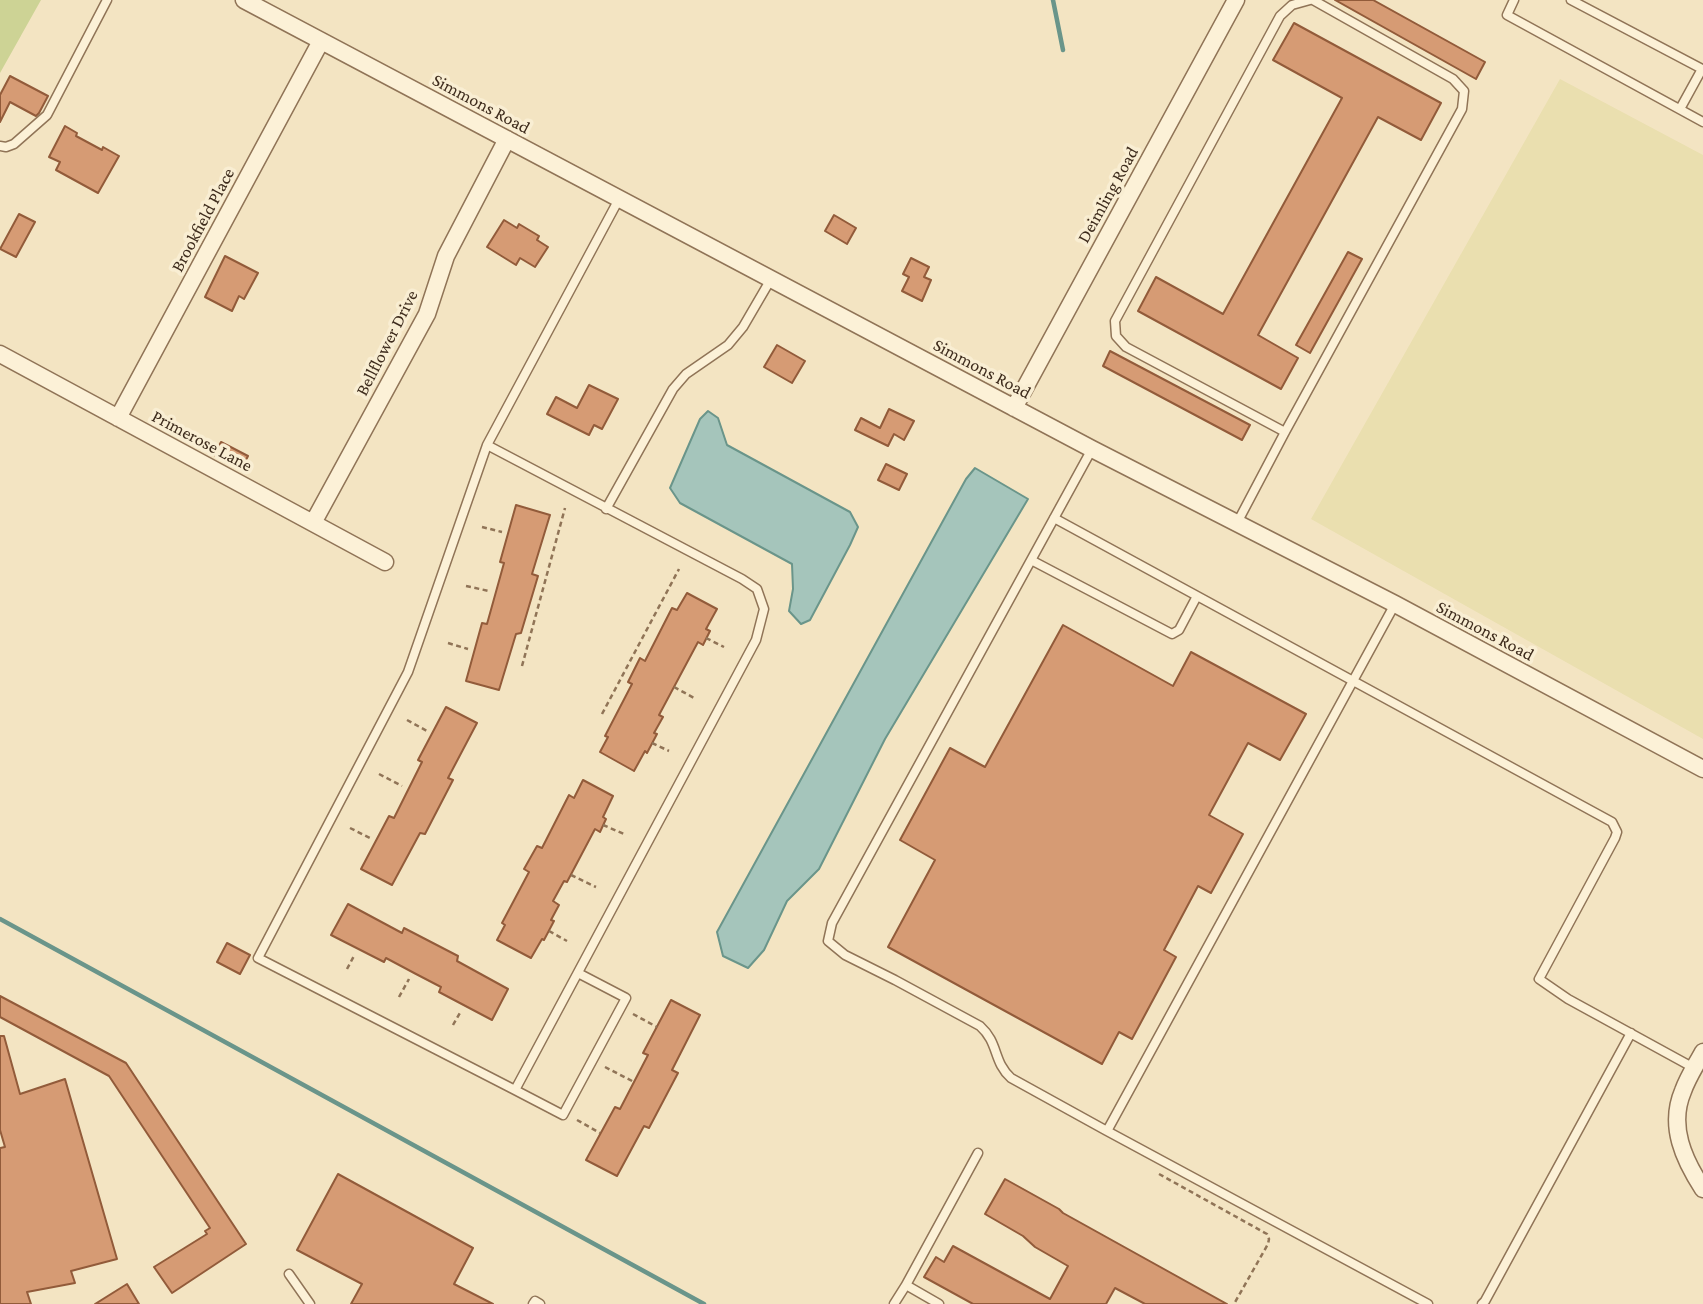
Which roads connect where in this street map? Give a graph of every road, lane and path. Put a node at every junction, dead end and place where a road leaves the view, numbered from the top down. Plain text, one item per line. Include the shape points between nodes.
1 (107, 0) edge
2 (244, 0) edge
3 (1236, 0) edge
4 (1311, 0) edge
5 (1514, 0) edge
6 (1571, 0) edge
7 (321, 41) junction
8 (1680, 109) junction
9 (1703, 122) edge
10 (507, 139) junction
11 (0, 146) edge
12 (619, 199) junction
13 (771, 279) junction
14 (0, 354) edge
15 (1014, 408) junction
16 (118, 418) junction
17 (1285, 432) junction
18 (488, 445) junction
19 (1092, 449) junction
20 (565, 508) dead end
21 (606, 509) junction
22 (1054, 518) junction
23 (313, 523) junction
24 (1237, 523) junction
25 (482, 527) dead end
26 (502, 532) dead end
27 (1031, 560) junction
28 (385, 562) dead end
29 (679, 569) dead end
30 (466, 586) dead end
31 (489, 591) dead end
32 (1197, 596) junction
33 (1395, 604) junction
34 (706, 638) dead end
35 (448, 643) dead end
36 (724, 648) dead end
37 (468, 649) dead end
38 (523, 666) dead end
39 (1352, 680) junction
40 (674, 687) dead end
41 (696, 699) dead end
42 (602, 714) dead end
43 (407, 720) dead end
44 (427, 731) dead end
45 (652, 743) dead end
46 (669, 751) dead end
47 (1703, 769) edge
48 (379, 774) dead end
49 (402, 786) dead end
50 (603, 825) dead end
51 (350, 828) dead end
52 (624, 834) dead end
53 (370, 838) dead end
54 (571, 875) dead end
55 (596, 887) dead end
56 (549, 931) dead end
57 (567, 941) dead end
58 (355, 954) dead end
59 (347, 969) dead end
60 (578, 973) junction
61 (410, 979) dead end
62 (399, 997) dead end
63 (461, 1011) dead end
64 (633, 1014) dead end
65 (453, 1025) dead end
66 (657, 1027) dead end
67 (1630, 1033) junction
68 (1703, 1052) edge
69 (605, 1067) dead end
70 (1694, 1068) junction
71 (634, 1082) dead end
72 (515, 1090) junction
73 (577, 1120) dead end
74 (1107, 1131) junction
75 (600, 1133) dead end
76 (978, 1153) dead end
77 (1153, 1171) dead end
78 (1703, 1189) edge
79 (289, 1274) dead end
80 (905, 1285) junction
81 (310, 1304) edge
82 (533, 1304) edge
83 (540, 1304) edge
84 (894, 1304) edge
85 (939, 1304) edge
86 (1234, 1304) edge
87 (1428, 1304) edge
88 (1482, 1304) edge

1 - 11 lane via 47,115 14,144
2 - 7 street, Simmons Road
3 - 15 street, Deimling Road
4 - 17 lane via 1453,79 1464,91 1462,109
4 - 17 lane via 1292,5 1280,16 1115,321 1115,336 1126,347
5 - 8 lane via 1507,15
6 - 8 lane via 1702,69
7 - 10 street, Simmons Road
7 - 16 street, Brookfield Place
8 - 9 lane
10 - 12 street, Simmons Road
10 - 23 street, Bellflower Drive via 446,256 427,314
12 - 13 street, Simmons Road
12 - 18 lane
13 - 15 street, Simmons Road
13 - 21 lane via 727,345 673,389
14 - 16 street, Primerose Lane
15 - 19 street, Simmons Road
16 - 23 street, Primerose Lane
17 - 24 lane
18 - 21 lane
18 - 72 lane via 408,672 258,958
19 - 22 lane
19 - 24 street, Simmons Road
20 - 38 path
21 - 60 lane via 757,589 764,609 757,640
22 - 27 lane
22 - 32 lane
23 - 28 street, Primerose Lane
24 - 33 street, Simmons Road
25 - 26 path
27 - 32 lane via 1172,634 1179,630
27 - 74 lane via 832,923 828,941 845,955 980,1026 993,1041 999,1063 1011,1079
29 - 42 path
30 - 31 path
32 - 39 lane
33 - 39 lane
33 - 47 street, Simmons Road
34 - 36 path
35 - 37 path
39 - 67 lane via 1612,822 1615,838 1539,979
39 - 74 lane
40 - 41 path
43 - 44 path
45 - 46 path
48 - 49 path
50 - 52 path
51 - 53 path
54 - 55 path
56 - 57 path
58 - 59 path
60 - 72 lane
60 - 72 lane via 626,999 563,1115
61 - 62 path
63 - 65 path
64 - 66 path
67 - 70 lane
67 - 88 lane
68 - 70 street
69 - 71 path
70 - 78 street via 1679,1104 1678,1135
73 - 75 path
74 - 87 lane
76 - 80 lane
77 - 86 path via 1267,1234 1268,1244
79 - 81 lane
80 - 84 lane
80 - 85 lane
82 - 83 lane

